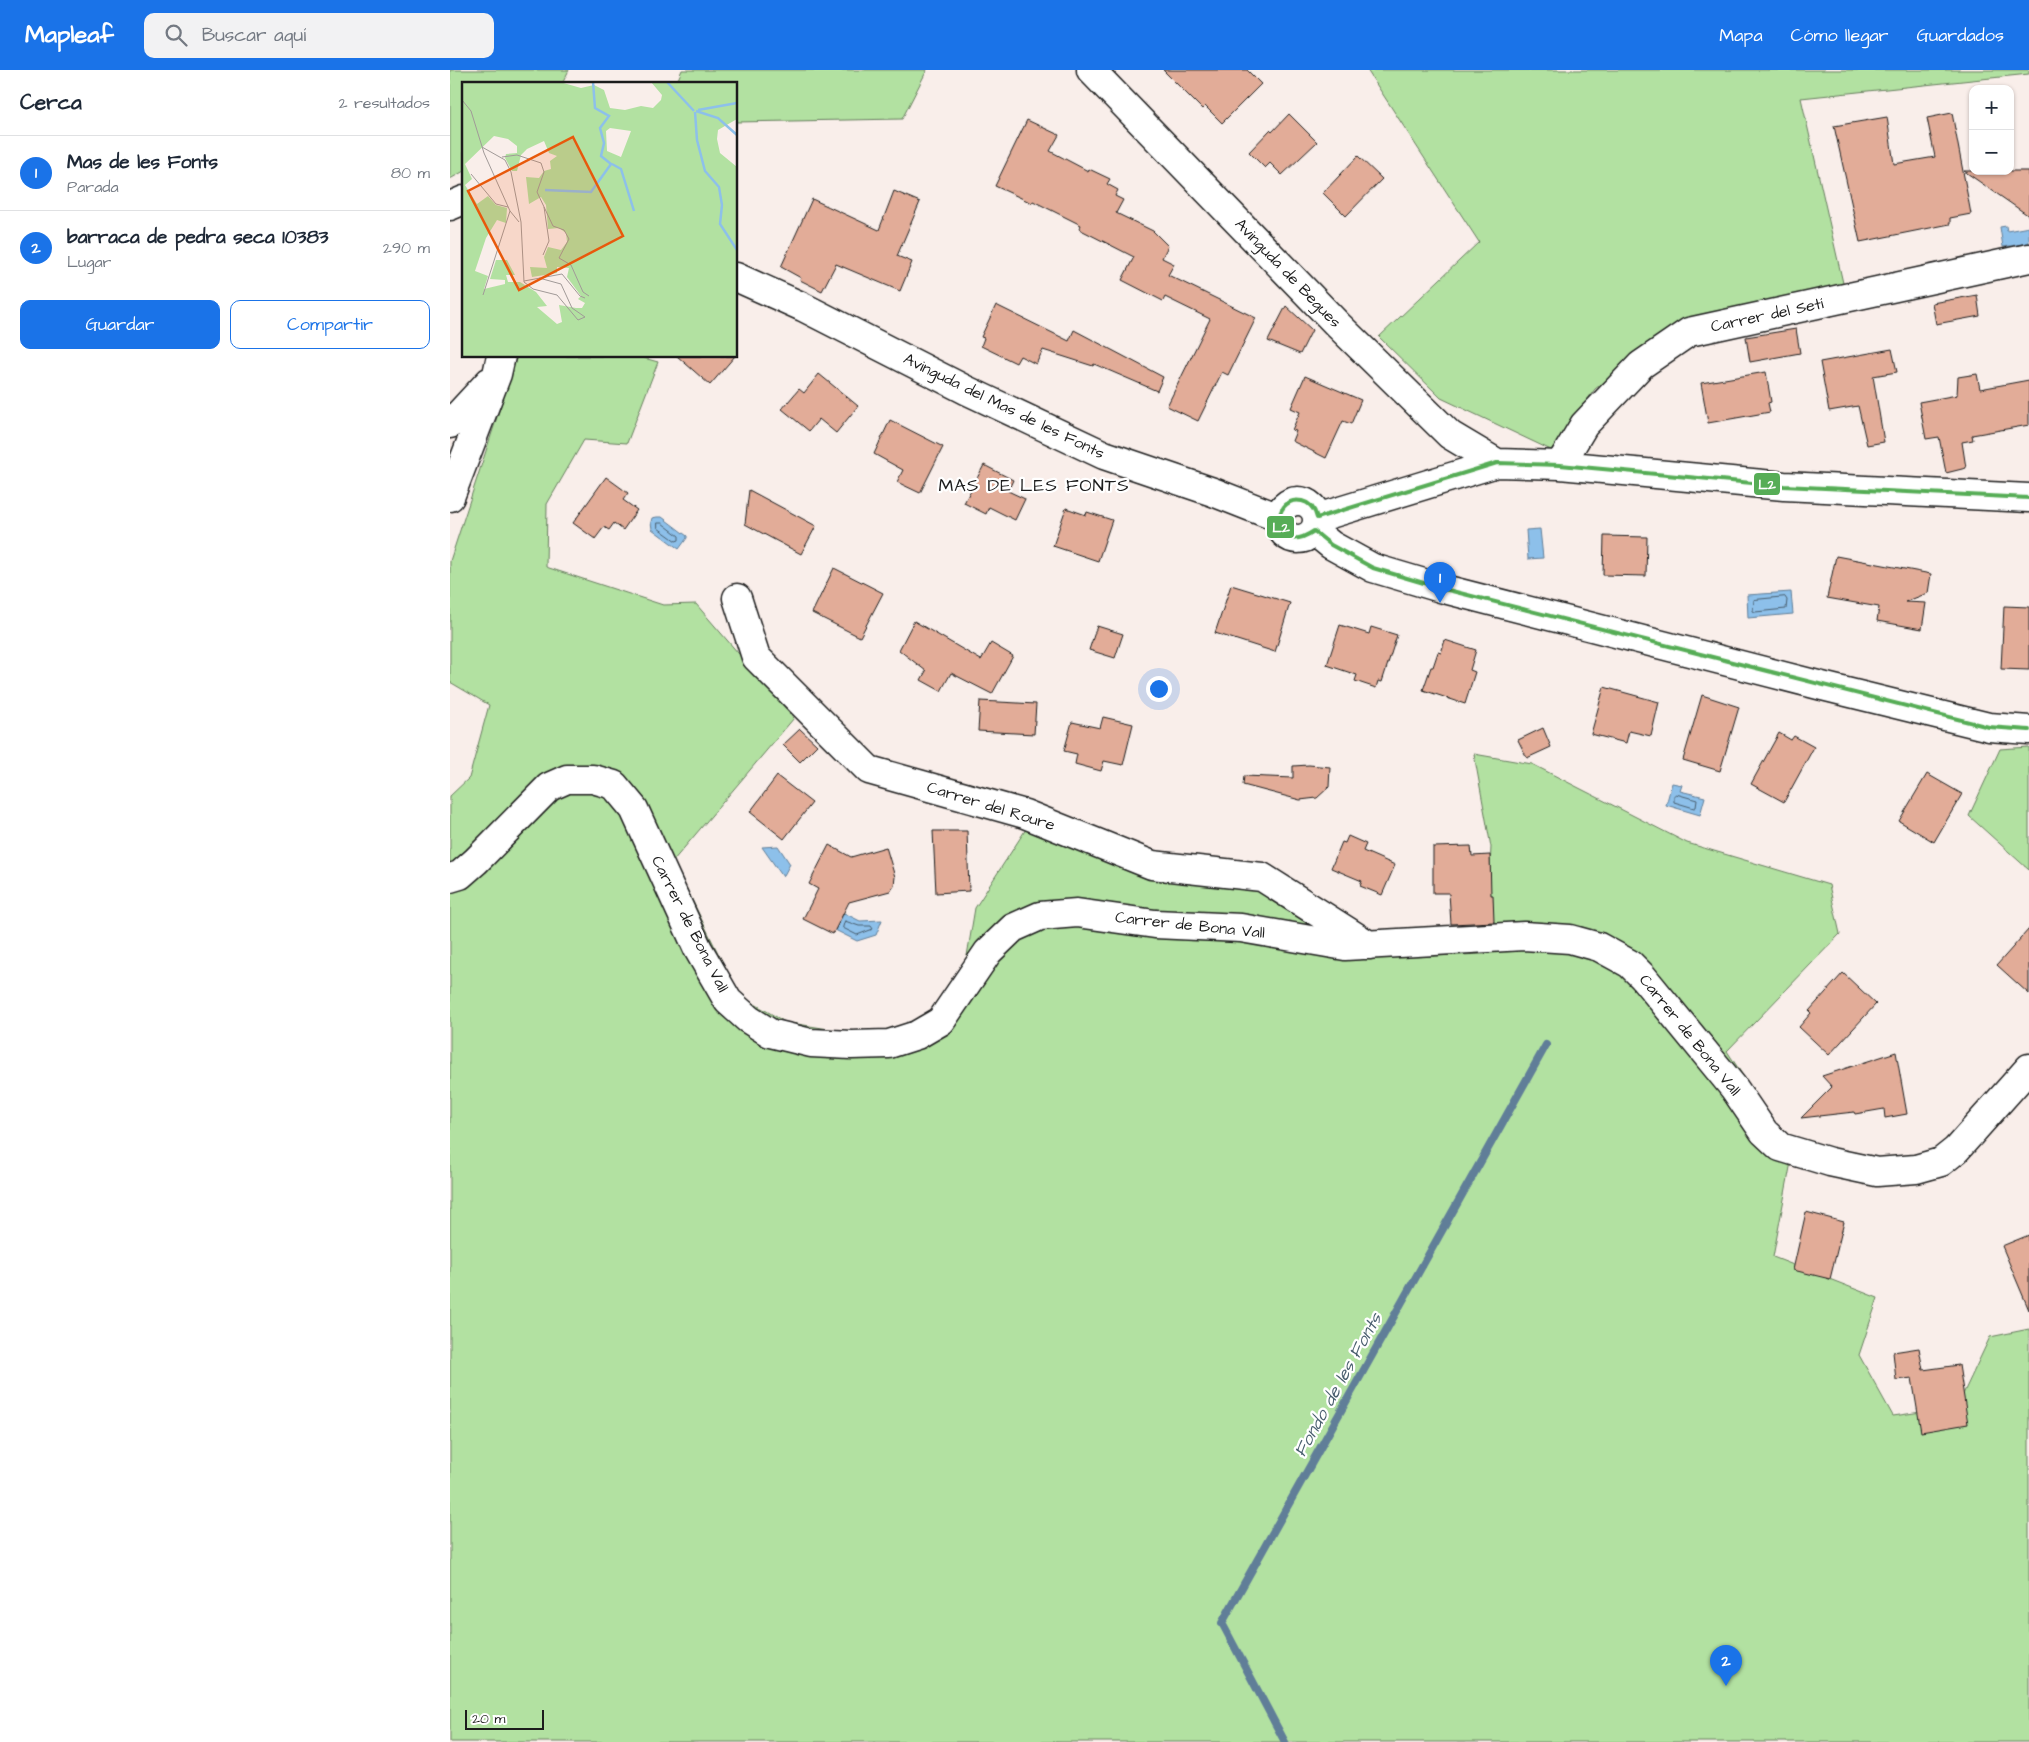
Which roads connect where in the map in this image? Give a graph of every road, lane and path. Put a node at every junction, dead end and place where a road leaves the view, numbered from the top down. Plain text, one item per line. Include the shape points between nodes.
1 (1091, 70) edge
2 (462, 201) edge
3 (450, 206) edge
4 (2029, 258) edge
5 (738, 279) edge
6 (499, 365) edge
7 (450, 424) edge
8 (1497, 463) junction
9 (1560, 465) junction
10 (450, 497) edge
11 (2029, 498) edge
12 (1279, 518) joint
13 (1315, 524) junction
14 (737, 598) dead end
15 (2029, 730) edge
16 (450, 878) edge
17 (1369, 945) junction
18 (2029, 1068) edge

1 - 8 street, Avinguda de Begues via 1338,325 1450,435
2 - 3 street
4 - 9 street, Carrer del Setí via 1688,332 1641,365 1584,425
5 - 12 street, Avinguda del Mas de les Fonts via 803,307 966,390 1104,455
6 - 7 street
6 - 10 street
8 - 9 street, Avinguda de Begues
8 - 13 street, Avinguda de Begues
9 - 11 street, Avinguda de Begues via 1784,486
12 - 13 street, Avinguda de Begues via 1282,531 1289,537 1302,539
13 - 15 street via 1331,545 1373,568 1444,590 1989,727
14 - 17 street, Carrer del Roure via 756,657 869,770 1025,814 1152,865 1262,877
16 - 17 street, Carrer de Bona Vall via 460,875 476,862 549,786 567,779 614,785 634,809 698,949 728,1001 770,1033 811,1043 889,1044 917,1035 941,1021 988,952 1012,928 1040,916 1077,913 1155,924 1241,928 1345,946
17 - 18 street, Carrer de Bona Vall via 1524,936 1570,939 1599,947 1630,964 1644,977 1734,1088 1764,1132 1780,1147 1877,1172 1916,1169 1941,1162 1956,1150

